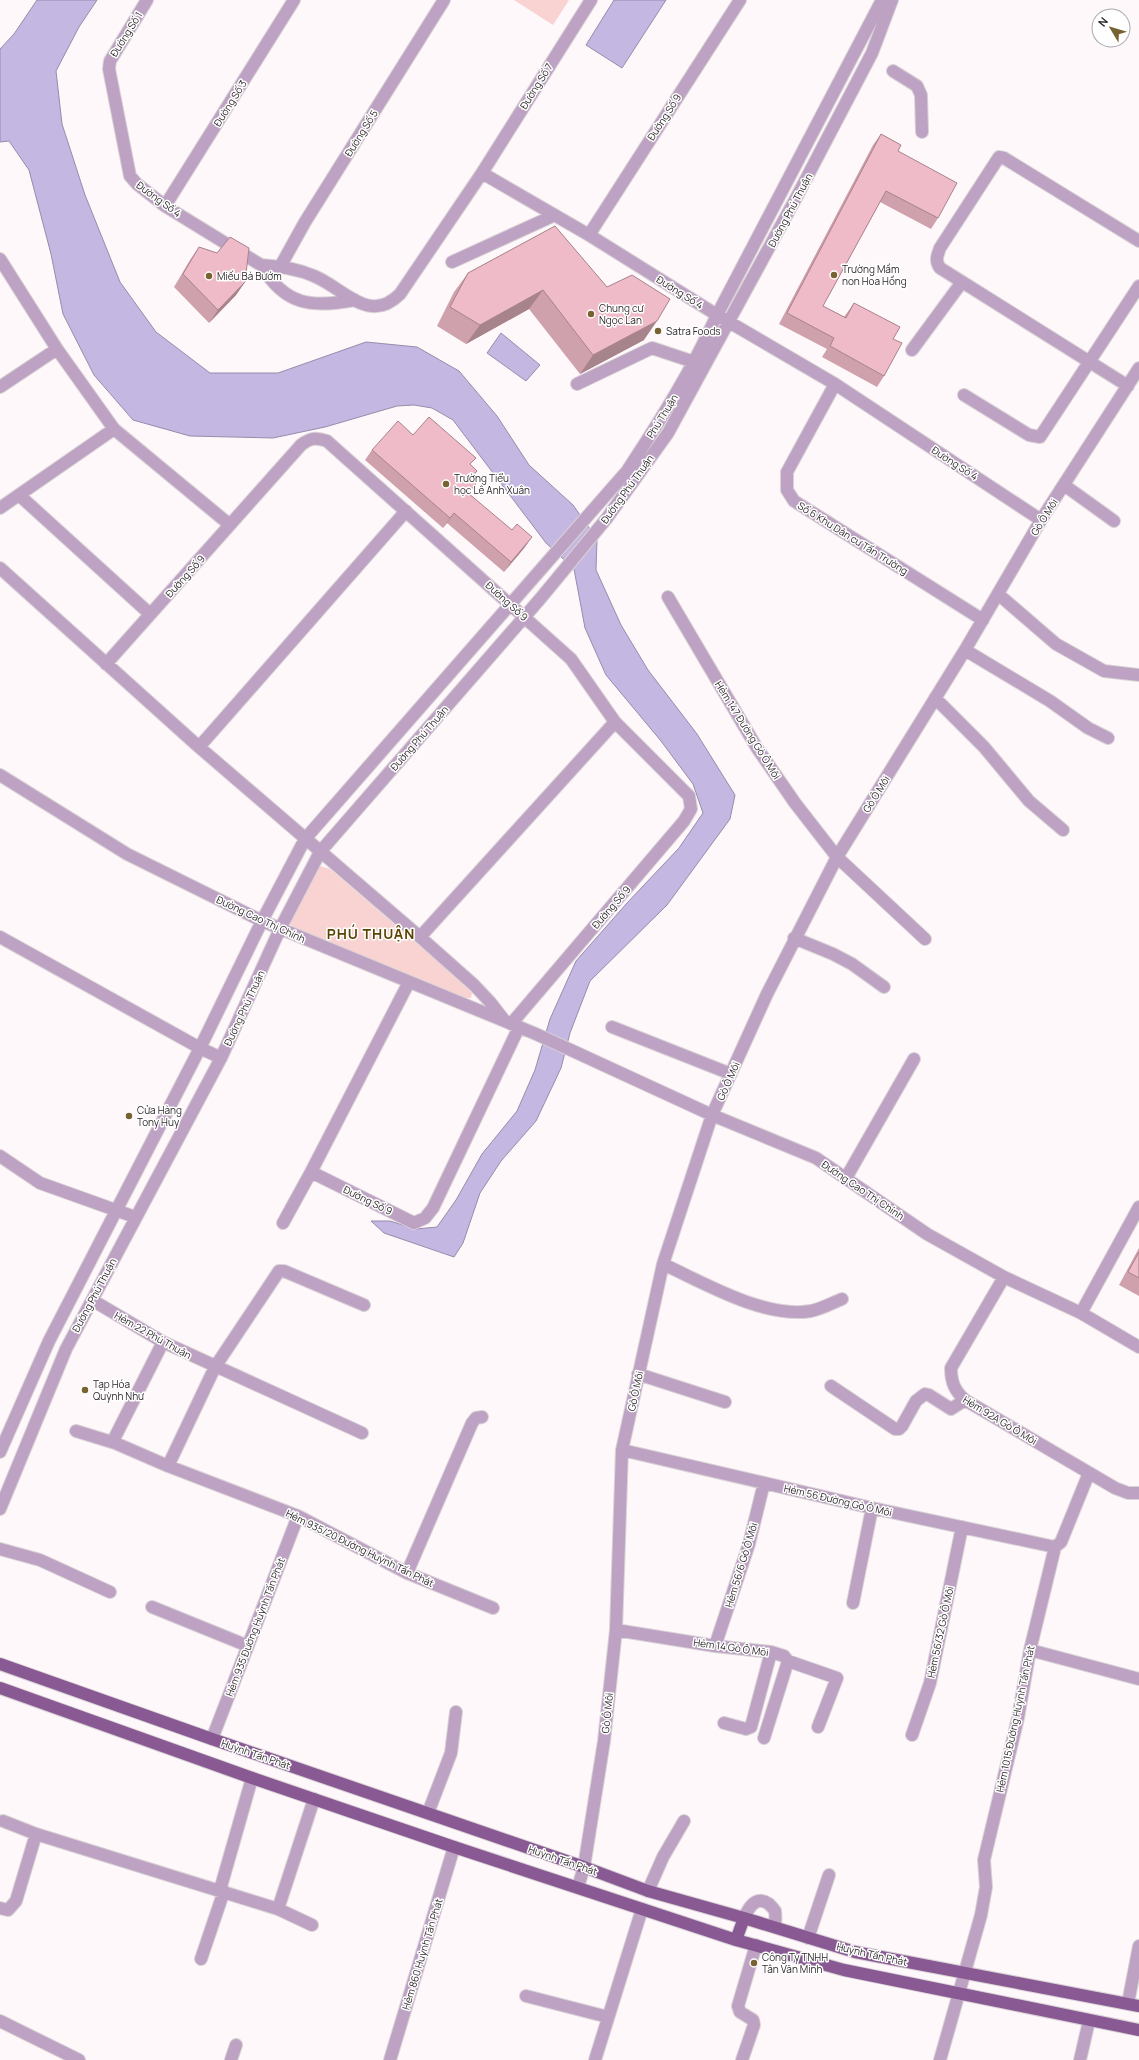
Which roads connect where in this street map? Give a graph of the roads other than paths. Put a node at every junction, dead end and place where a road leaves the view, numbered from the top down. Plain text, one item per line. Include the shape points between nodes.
1 (147, 0) edge
2 (294, 0) edge
3 (444, 0) edge
4 (590, 0) edge
5 (740, 0) edge
6 (882, 0) edge
7 (892, 0) edge
8 (109, 69) joint
9 (893, 71) dead end
10 (922, 132) dead end
11 (482, 173) junction
12 (166, 206) junction
13 (555, 215) junction
14 (589, 235) junction
15 (1139, 241) edge
16 (0, 260) edge
17 (452, 262) dead end
18 (261, 265) junction
19 (280, 267) junction
20 (962, 282) junction
21 (1139, 286) edge
22 (355, 300) junction
23 (717, 315) junction
24 (730, 322) junction
25 (56, 349) junction
26 (912, 350) dead end
27 (694, 362) junction
28 (1089, 362) junction
29 (1139, 368) edge
30 (577, 384) dead end
31 (835, 384) junction
32 (1128, 386) junction
33 (0, 387) edge
34 (964, 395) dead end
35 (114, 429) junction
36 (1064, 485) junction
37 (19, 495) junction
38 (0, 508) edge
39 (595, 508) joint
40 (406, 511) junction
41 (1041, 520) junction
42 (1114, 521) dead end
43 (230, 525) junction
44 (0, 568) edge
45 (998, 594) junction
46 (668, 597) dead end
47 (510, 603) junction
48 (150, 614) junction
49 (525, 617) junction
50 (983, 620) junction
51 (965, 650) junction
52 (106, 664) junction
53 (1139, 675) edge
54 (935, 698) junction
55 (615, 722) junction
56 (1108, 738) dead end
57 (199, 747) junction
58 (0, 775) edge
59 (1062, 830) dead end
60 (305, 839) junction
61 (320, 852) junction
62 (837, 857) junction
63 (262, 921) junction
64 (280, 929) junction
65 (420, 936) junction
66 (0, 937) edge
67 (794, 938) junction
68 (924, 939) dead end
69 (409, 982) junction
70 (884, 987) dead end
71 (511, 1024) junction
72 (612, 1027) dead end
73 (200, 1048) junction
74 (221, 1058) junction
75 (914, 1059) dead end
76 (731, 1074) junction
77 (712, 1115) junction
78 (0, 1156) edge
79 (311, 1172) junction
80 (846, 1178) junction
81 (1139, 1208) edge
82 (116, 1211) junction
83 (135, 1217) junction
84 (283, 1223) dead end
85 (663, 1264) junction
86 (1004, 1277) junction
87 (842, 1299) dead end
88 (92, 1300) junction
89 (364, 1305) dead end
90 (1080, 1313) junction
91 (163, 1342) junction
92 (1139, 1347) edge
93 (215, 1367) junction
94 (638, 1374) junction
95 (831, 1386) dead end
96 (966, 1400) junction
97 (725, 1402) dead end
98 (482, 1417) dead end
99 (76, 1431) dead end
100 (362, 1434) dead end
101 (115, 1443) junction
102 (622, 1450) junction
103 (0, 1452) edge
104 (168, 1466) junction
105 (1089, 1472) junction
106 (764, 1483) junction
107 (1139, 1493) edge
108 (872, 1508) junction
109 (0, 1509) edge
110 (298, 1516) junction
111 (962, 1527) junction
112 (1055, 1547) junction
113 (0, 1549) edge
114 (407, 1573) junction
115 (110, 1592) dead end
116 (853, 1603) dead end
117 (152, 1607) dead end
118 (493, 1608) dead end
119 (616, 1630) junction
120 (248, 1646) junction
121 (715, 1646) junction
122 (1030, 1650) junction
123 (771, 1652) junction
124 (788, 1661) junction
125 (0, 1664) edge
126 (1139, 1679) edge
127 (0, 1688) edge
128 (456, 1712) dead end
129 (724, 1723) dead end
130 (818, 1727) dead end
131 (912, 1735) dead end
132 (764, 1738) dead end
133 (212, 1739) junction
134 (252, 1778) junction
135 (314, 1799) junction
136 (428, 1813) junction
137 (3, 1821) dead end
138 (684, 1821) dead end
139 (36, 1834) junction
140 (454, 1847) junction
141 (584, 1866) junction
142 (829, 1875) dead end
143 (578, 1887) junction
144 (222, 1890) junction
145 (648, 1891) junction
146 (0, 1908) edge
147 (278, 1909) junction
148 (642, 1909) junction
149 (744, 1918) junction
150 (312, 1925) dead end
151 (775, 1927) junction
152 (808, 1938) junction
153 (736, 1940) junction
154 (756, 1945) junction
155 (1139, 1946) edge
156 (201, 1959) dead end
157 (965, 1973) junction
158 (959, 1994) junction
159 (526, 1996) dead end
160 (1133, 2005) edge
161 (608, 2018) junction
162 (0, 2021) edge
163 (1090, 2021) junction
164 (1139, 2030) edge
165 (236, 2046) dead end
166 (79, 2060) edge
167 (232, 2060) edge
168 (390, 2060) edge
169 (595, 2060) edge
170 (742, 2060) edge
171 (940, 2060) edge
172 (1080, 2060) edge

1 - 8 street, Đường Số 1 via 110,61
2 - 12 street, Đường Số 3
3 - 19 street, Đường Số 5 via 305,222
4 - 11 street, Đường Số 7
5 - 14 street, Đường Số 9
6 - 23 street, Đường Phú Thuận
7 - 24 street, Đường Phú Thuận via 872,53
8 - 12 street, Đường Số 4 via 130,176
9 - 10 street via 917,86 921,95
11 - 13 street, Đường Số 4
11 - 22 street, Đường Số 4 via 400,294 390,303 377,307
12 - 18 street, Đường Số 4
13 - 14 street, Đường Số 4
13 - 17 street
14 - 23 street, Đường Số 4
15 - 20 street via 1037,177 1000,157 940,248 937,257 940,268
16 - 25 street
18 - 19 street, Đường Số 4
18 - 22 street, Đường Số 4 via 277,287 299,301 319,305
19 - 22 street, Đường Số 4 via 315,276
20 - 26 street
20 - 28 street
21 - 28 street
23 - 24 street, Đường Số 4
23 - 27 street, Phú Thuận
24 - 31 street, Đường Số 4
24 - 49 street, Đường Phú Thuận via 668,432 606,518
25 - 33 street
25 - 35 street
27 - 30 street via 652,348
27 - 39 street, Phú Thuận via 627,471
28 - 32 street
28 - 34 street via 1040,437 1029,436
29 - 32 street, Gò Ô Môi
31 - 41 street, Đường Số 4
31 - 50 street, Số 6 Khu Dân cư Tấn Trường via 787,472 787,490 794,501
32 - 36 street, Gò Ô Môi
35 - 37 street
35 - 43 street
36 - 41 street, Gò Ô Môi
36 - 42 street
37 - 38 street
37 - 48 street
39 - 47 street, Đường Phú Thuận
40 - 43 street, Đường Số 9 via 327,441 317,438 307,440
40 - 47 street, Đường Số 9
40 - 57 street
41 - 45 street, Gò Ô Môi
43 - 48 street, Đường Số 9
44 - 52 street
45 - 50 street, Gò Ô Môi
45 - 53 street via 1056,644 1083,660 1104,671
46 - 62 street, Hẻm 147 Đường Gò Ô Môi via 757,748
47 - 49 street, Đường Số 9
47 - 60 street, Đường Phú Thuận
48 - 52 street, Đường Số 9
49 - 55 street, Đường Số 9 via 571,659
49 - 61 street, Đường Phú Thuận
50 - 51 street, Gò Ô Môi
51 - 54 street, Gò Ô Môi
51 - 56 street
52 - 57 street
54 - 59 street via 984,747 1029,801
54 - 62 street, Gò Ô Môi
55 - 65 street
55 - 71 street, Đường Số 9 via 689,796 691,809 684,821
57 - 60 street
58 - 63 street, Đường Cao Thị Chính via 127,854
60 - 61 street
60 - 63 street, Đường Phú Thuận
61 - 64 street, Đường Phú Thuận
61 - 65 street
62 - 67 street, Gò Ô Môi
62 - 68 street, Hẻm 147 Đường Gò Ô Môi
63 - 64 street, Đường Cao Thị Chính
63 - 73 street, Đường Phú Thuận
64 - 69 street, Đường Cao Thị Chính
64 - 74 street, Đường Phú Thuận
65 - 71 street via 474,985
66 - 73 street
67 - 70 street via 846,960
67 - 76 street, Gò Ô Môi
69 - 71 street, Đường Cao Thị Chính
69 - 79 street
71 - 77 street, Đường Cao Thị Chính
71 - 79 street, Đường Số 9 via 433,1208 425,1218 414,1222
72 - 76 street
73 - 74 street
73 - 82 street, Đường Phú Thuận
74 - 83 street, Đường Phú Thuận
75 - 80 street
76 - 77 street, Gò Ô Môi
77 - 80 street, Đường Cao Thị Chính via 816,1158
77 - 85 street, Gò Ô Môi
78 - 82 street via 40,1183
79 - 84 street
80 - 86 street, Đường Cao Thị Chính via 927,1234
81 - 90 street
82 - 83 street
82 - 103 street, Đường Phú Thuận via 48,1341
83 - 88 street, Đường Phú Thuận
85 - 87 street via 752,1304 780,1311 811,1311
85 - 94 street, Gò Ô Môi
86 - 90 street, Đường Cao Thị Chính
86 - 96 street, Hẻm 92A Gò Ô Môi via 951,1368 951,1380 957,1393
88 - 91 street, Hẻm 22 Phú Thuận
88 - 109 street, Đường Phú Thuận via 66,1349
89 - 93 street via 279,1271
90 - 92 street, Đường Cao Thị Chính
91 - 93 street, Hẻm 22 Phú Thuận
91 - 101 street via 115,1436
93 - 100 street, Hẻm 22 Phú Thuận
93 - 104 street
94 - 97 street
94 - 102 street, Gò Ô Môi
95 - 96 street via 895,1429 902,1426 916,1401 925,1394 951,1409
96 - 105 street, Hẻm 92A Gò Ô Môi
98 - 114 street via 476,1418 472,1423
99 - 101 street, Hẻm 935/20 Đường Huỳnh Tấn Phát
101 - 104 street, Hẻm 935/20 Đường Huỳnh Tấn Phát
102 - 106 street, Hẻm 56 Đường Gò Ô Môi
102 - 119 street, Gò Ô Môi
104 - 110 street, Hẻm 935/20 Đường Huỳnh Tấn Phát
105 - 107 street, Hẻm 92A Gò Ô Môi via 1128,1493
105 - 112 street, Hẻm 1015 Đường Huỳnh Tấn Phát via 1061,1542
106 - 108 street, Hẻm 56 Đường Gò Ô Môi
106 - 121 street, Hẻm 56/6 Gò Ô Môi via 749,1544
108 - 111 street, Hẻm 56 Đường Gò Ô Môi
108 - 116 street
110 - 114 street, Hẻm 935/20 Đường Huỳnh Tấn Phát
110 - 120 street, Hẻm 935 Đường Huỳnh Tấn Phát
111 - 112 street, Hẻm 56 Đường Gò Ô Môi
111 - 131 street, Hẻm 56/32 Gò Ô Môi via 930,1683
112 - 122 street, Hẻm 1015 Đường Huỳnh Tấn Phát
113 - 115 street via 40,1560
114 - 118 street, Hẻm 935/20 Đường Huỳnh Tấn Phát
117 - 120 street
119 - 121 street, Hẻm 14 Gò Ô Môi
119 - 141 street, Gò Ô Môi via 604,1741
120 - 133 street, Hẻm 935 Đường Huỳnh Tấn Phát
121 - 123 street, Hẻm 14 Gò Ô Môi
122 - 126 street
122 - 157 street, Hẻm 1015 Đường Huỳnh Tấn Phát via 1018,1718 984,1860 986,1886 981,1915
123 - 124 street, Hẻm 14 Gò Ô Môi via 784,1656
123 - 129 street via 751,1727 746,1729
124 - 130 street, Hẻm 14 Gò Ô Môi via 838,1680
124 - 132 street
125 - 133 main road, Huỳnh Tấn Phát
127 - 134 main road, Huỳnh Tấn Phát
128 - 136 street via 451,1753
133 - 136 main road, Huỳnh Tấn Phát
134 - 135 main road, Huỳnh Tấn Phát
134 - 144 street
135 - 140 main road, Huỳnh Tấn Phát
135 - 147 street
136 - 141 main road, Huỳnh Tấn Phát
137 - 139 street
138 - 145 street
139 - 144 street
139 - 146 street via 16,1901 8,1910
140 - 143 main road, Huỳnh Tấn Phát
140 - 168 street, Hẻm 860 Huỳnh Tấn Phát
141 - 143 street, Gò Ô Môi
141 - 145 main road, Huỳnh Tấn Phát
142 - 152 street
143 - 148 main road, Huỳnh Tấn Phát
144 - 147 street
144 - 156 street
145 - 149 main road, Huỳnh Tấn Phát
147 - 150 street
148 - 153 main road, Huỳnh Tấn Phát
148 - 161 street
149 - 151 main road, Huỳnh Tấn Phát
149 - 151 street via 753,1903 765,1902 775,1911
149 - 153 main road
151 - 152 main road, Huỳnh Tấn Phát
152 - 157 main road, Huỳnh Tấn Phát via 855,1952
153 - 154 main road, Huỳnh Tấn Phát
154 - 158 main road, Huỳnh Tấn Phát via 844,1970
154 - 170 street via 738,2006 740,2012 753,2020 754,2026
155 - 160 street
157 - 158 street, Hẻm 1015 Đường Huỳnh Tấn Phát
157 - 160 main road, Huỳnh Tấn Phát
158 - 163 main road, Huỳnh Tấn Phát
158 - 171 street, Hẻm 1015 Đường Huỳnh Tấn Phát
159 - 161 street
161 - 169 street
162 - 166 street
163 - 164 main road, Huỳnh Tấn Phát
163 - 172 street
165 - 167 street

